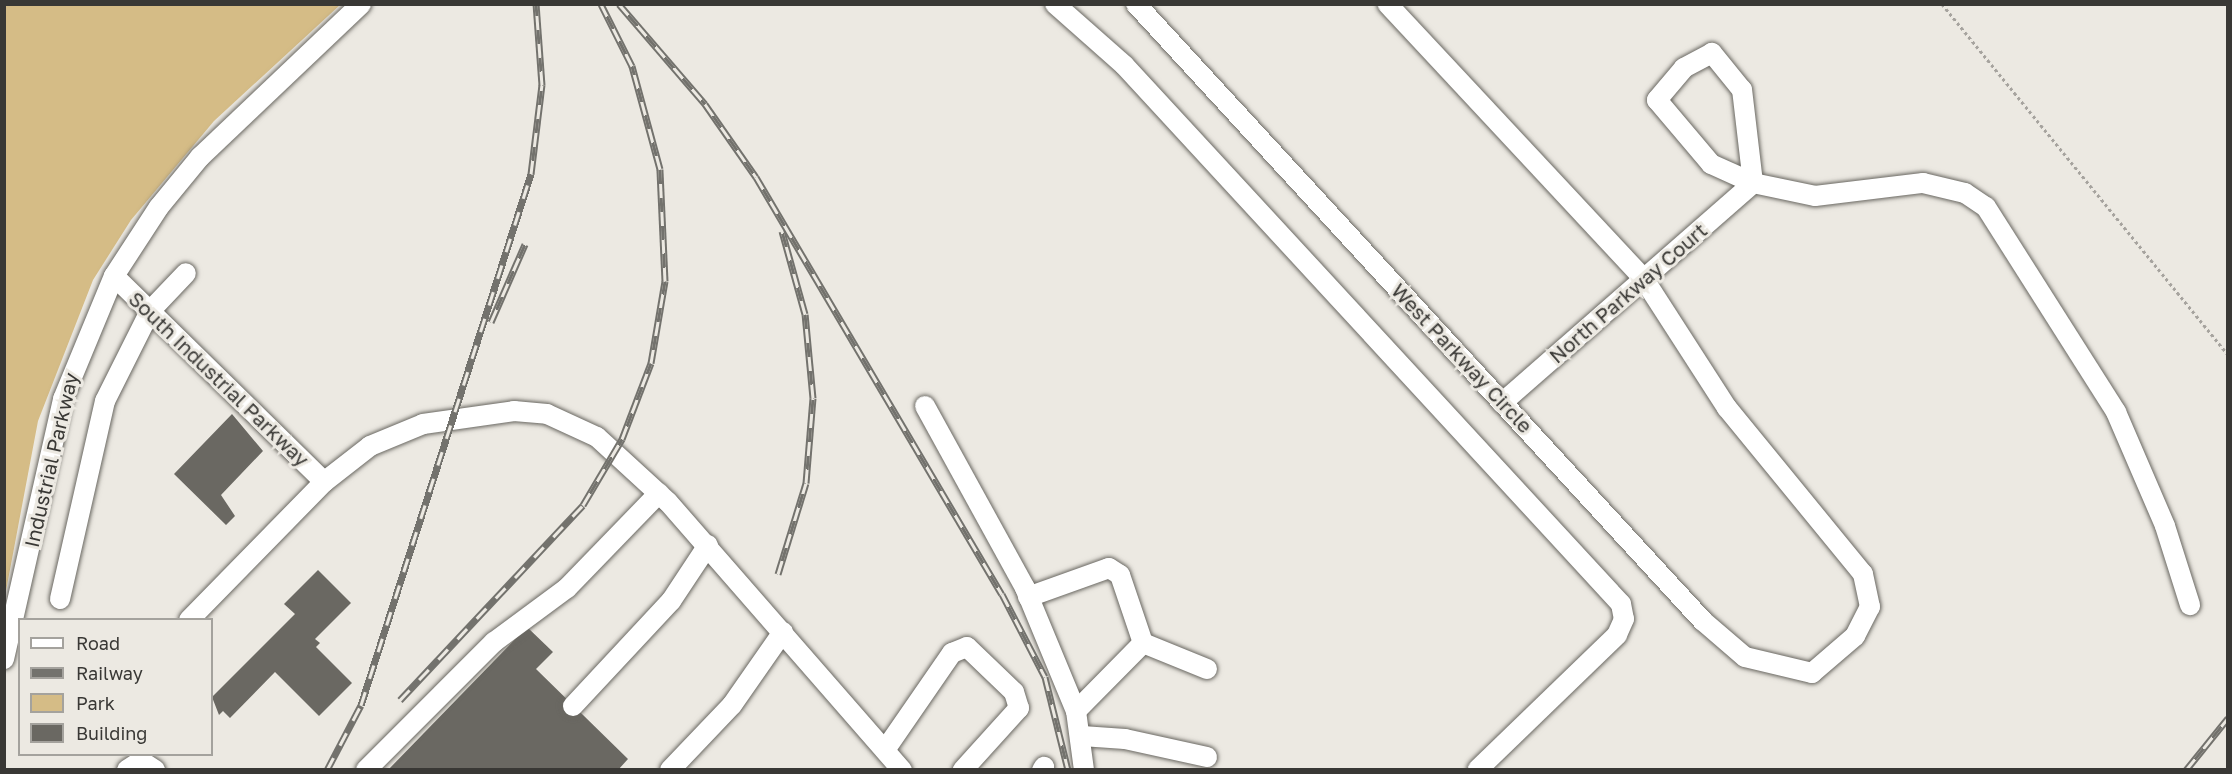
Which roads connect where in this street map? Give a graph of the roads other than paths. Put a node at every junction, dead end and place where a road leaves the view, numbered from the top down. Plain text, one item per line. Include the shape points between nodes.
1 (361, 4) edge
2 (1055, 4) edge
3 (1136, 4) edge
4 (1388, 4) edge
5 (1753, 183) junction
6 (186, 273) dead end
7 (114, 276) junction
8 (1644, 279) junction
9 (150, 311) junction
10 (1502, 403) junction
11 (925, 405) dead end
12 (324, 482) junction
13 (659, 493) junction
14 (708, 544) junction
15 (1028, 597) junction
16 (60, 599) dead end
17 (2190, 606) dead end
18 (191, 618) edge
19 (783, 632) junction
20 (1143, 643) junction
21 (4, 659) edge
22 (1207, 669) dead end
23 (573, 706) dead end
24 (1076, 711) junction
25 (1082, 736) junction
26 (885, 750) junction
27 (1207, 757) dead end
28 (130, 763) edge
29 (901, 769) edge
30 (155, 770) edge
31 (366, 770) edge
32 (670, 770) edge
33 (963, 770) edge
34 (1084, 770) edge
35 (1477, 770) edge

1 - 7 street, Industrial Parkway via 200,157
2 - 35 street via 1124,65 1621,604 1624,619 1617,635
3 - 10 street, West Parkway Circle
4 - 8 street
5 - 5 street via 1742,90 1712,53 1684,68 1657,100 1711,164
5 - 8 street, North Parkway Court
5 - 17 street via 1815,196 1923,183 1965,193 1986,207 2116,412 2165,526
6 - 9 street
7 - 9 street, South Industrial Parkway
7 - 21 street, Industrial Parkway via 63,399
8 - 10 street, North Parkway Court
8 - 10 street, West Parkway Circle via 1727,408 1863,574 1870,608 1856,636 1812,673 1745,657 1703,621
9 - 12 street, South Industrial Parkway
9 - 16 street via 99,418
11 - 15 street
12 - 13 street via 354,456 405,430 530,411 586,430
12 - 18 street
13 - 14 street
13 - 31 street via 574,581 482,653
14 - 19 street
14 - 23 street via 671,601
15 - 20 street via 1109,568 1123,581
15 - 24 street
19 - 26 street
19 - 32 street via 732,705
20 - 22 street
20 - 24 street
24 - 25 street
25 - 27 street via 1125,739
25 - 34 street
26 - 29 street
26 - 33 street via 952,653 967,647 1014,692 1019,708
28 - 30 street via 141,761

